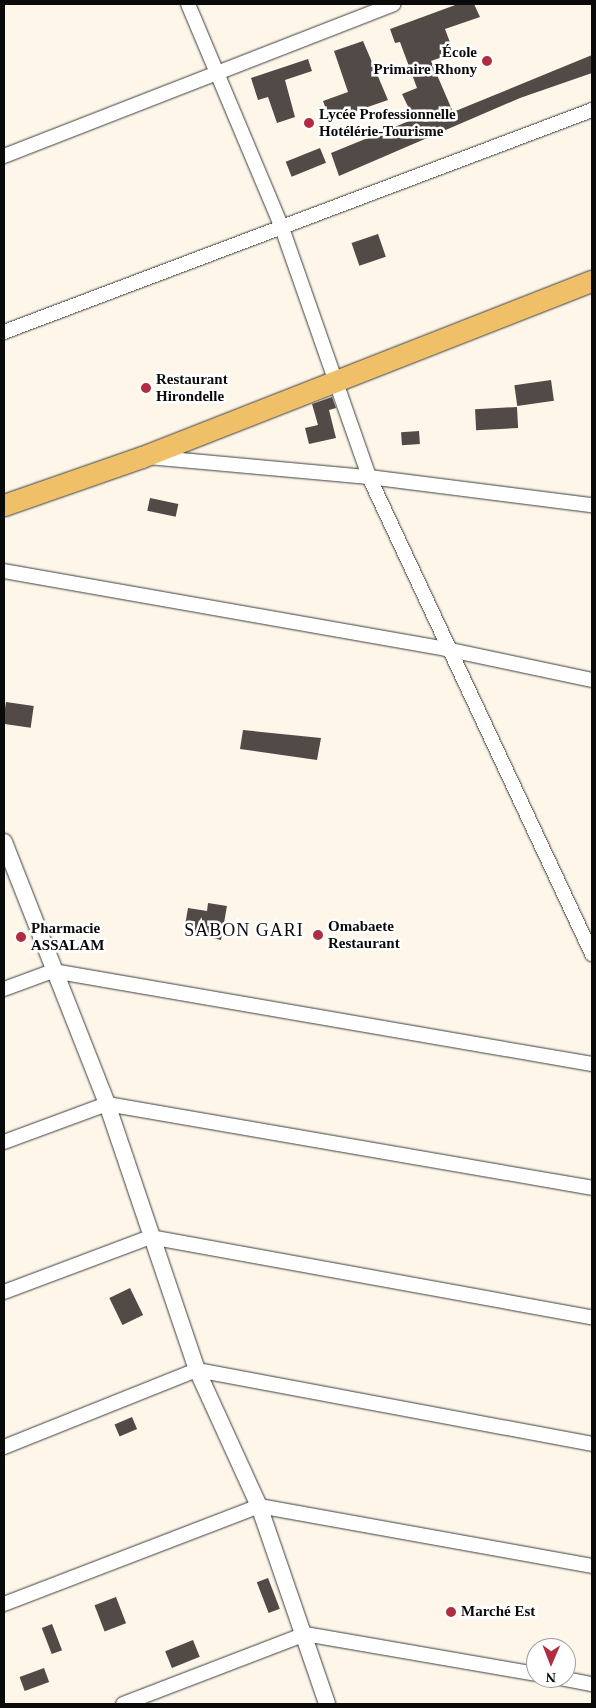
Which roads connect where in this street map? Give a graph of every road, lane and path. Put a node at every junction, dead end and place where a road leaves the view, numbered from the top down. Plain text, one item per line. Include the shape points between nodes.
1 (188, 4) edge
2 (394, 4) edge
3 (219, 75) junction
4 (592, 110) edge
5 (4, 156) edge
6 (282, 228) junction
7 (592, 281) edge
8 (4, 332) edge
9 (336, 381) junction
10 (142, 457) junction
11 (369, 477) junction
12 (4, 505) edge
13 (592, 505) edge
14 (4, 571) edge
15 (446, 649) junction
16 (592, 680) edge
17 (4, 842) edge
18 (592, 954) edge
19 (53, 971) junction
20 (4, 989) edge
21 (592, 1064) edge
22 (107, 1104) junction
23 (4, 1142) edge
24 (592, 1188) edge
25 (150, 1237) junction
26 (4, 1292) edge
27 (592, 1317) edge
28 (197, 1370) junction
29 (592, 1444) edge
30 (4, 1447) edge
31 (259, 1506) junction
32 (592, 1566) edge
33 (4, 1604) edge
34 (305, 1634) junction
35 (526, 1672) edge
36 (576, 1681) edge
37 (592, 1684) edge
38 (124, 1704) edge
39 (327, 1704) edge

1 - 3 street
2 - 3 street
3 - 5 street
3 - 6 street
4 - 6 street
6 - 8 street
6 - 9 street
7 - 9 main road
9 - 10 main road
9 - 11 street
10 - 11 street
10 - 12 main road
11 - 13 street
11 - 15 street
14 - 15 street
15 - 16 street
15 - 18 street
17 - 19 street
19 - 20 street
19 - 21 street
19 - 22 street
22 - 23 street
22 - 24 street
22 - 25 street
25 - 26 street
25 - 27 street
25 - 28 street
28 - 29 street
28 - 30 street
28 - 31 street
31 - 32 street
31 - 33 street
31 - 34 street
34 - 35 street
34 - 38 street
34 - 39 street
36 - 37 street

